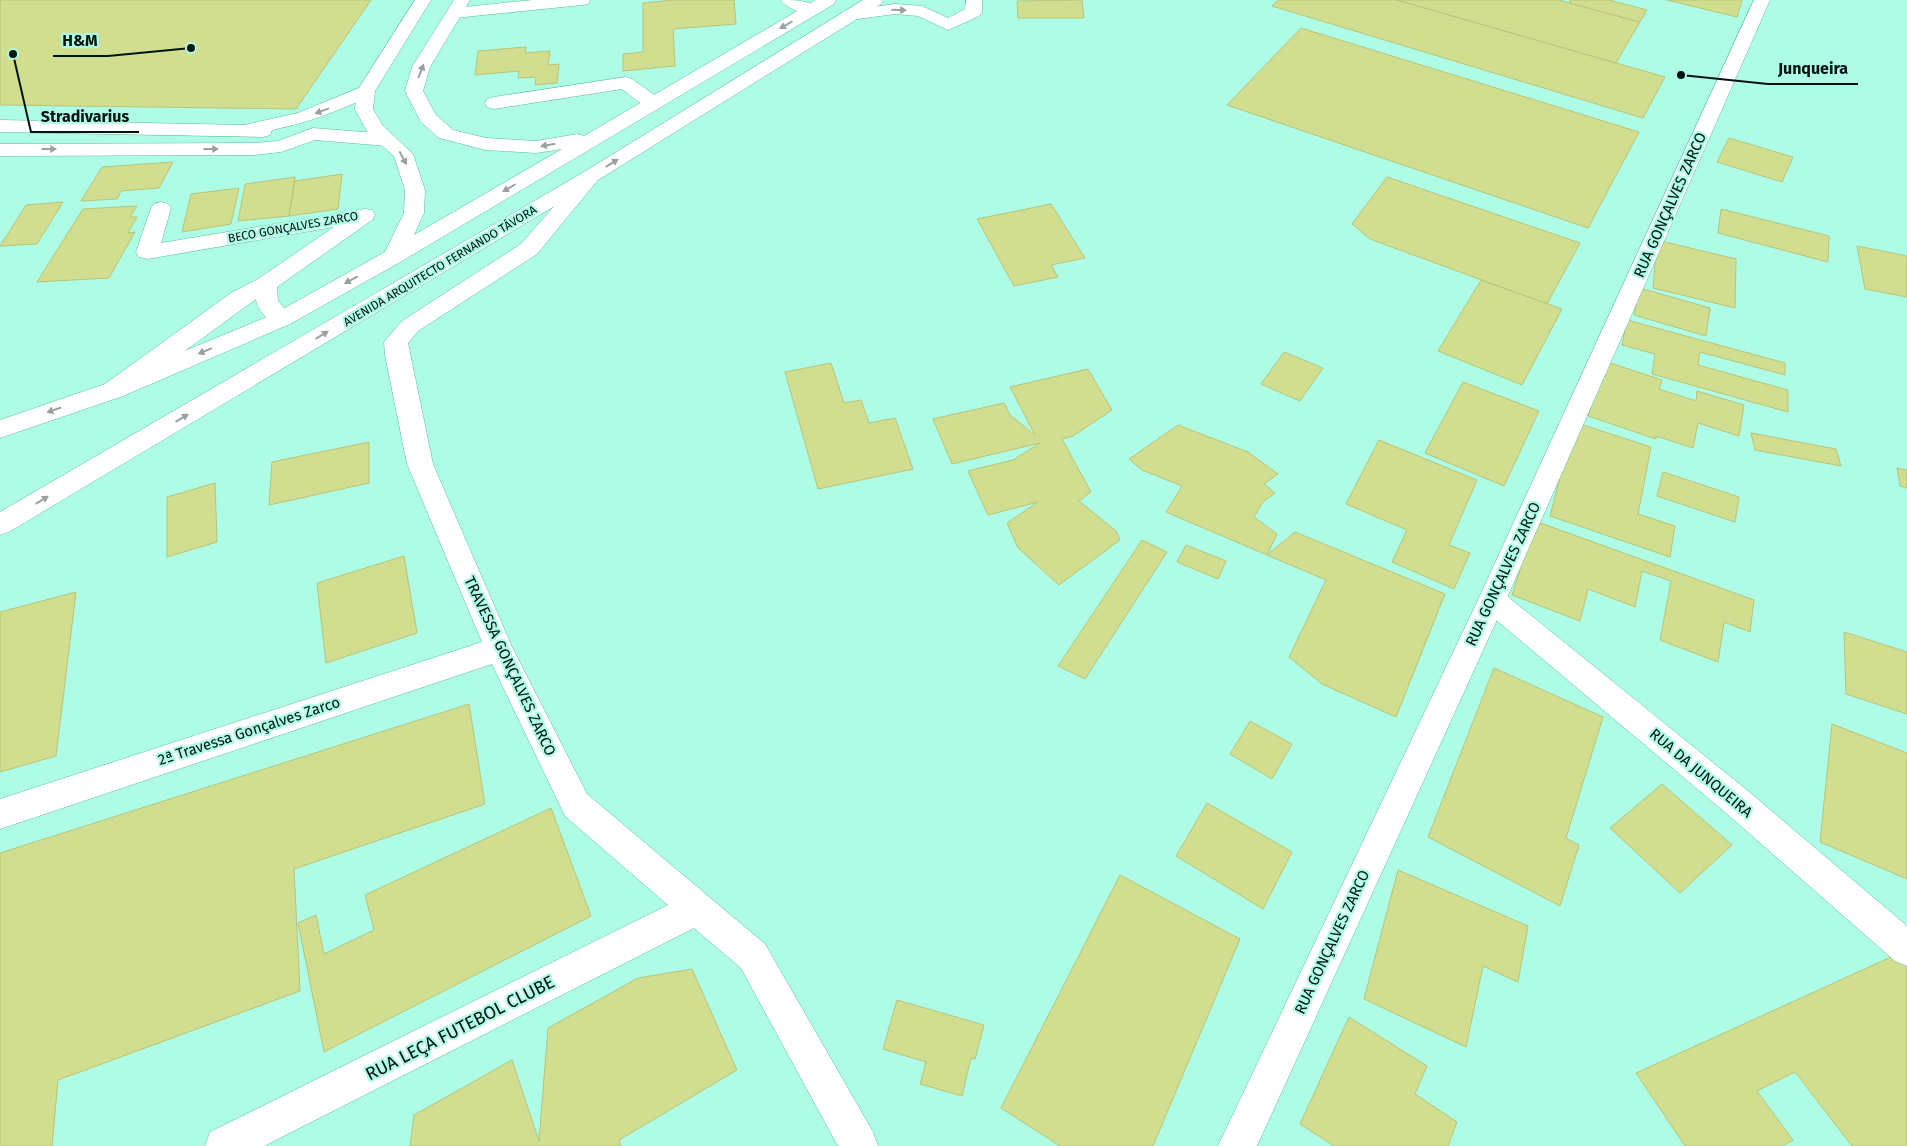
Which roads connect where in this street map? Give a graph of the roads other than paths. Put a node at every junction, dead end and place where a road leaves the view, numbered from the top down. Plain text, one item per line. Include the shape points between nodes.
1 (423, 0) edge
2 (582, 0) edge
3 (789, 0) edge
4 (828, 0) edge
5 (875, 0) edge
6 (974, 0) edge
7 (1762, 0) edge
8 (458, 6) edge
9 (811, 10) junction
10 (850, 15) junction
11 (366, 91) junction
12 (653, 102) junction
13 (494, 103) dead end
14 (0, 126) edge
15 (247, 130) junction
16 (313, 134) junction
17 (596, 137) junction
18 (386, 140) junction
19 (0, 150) edge
20 (591, 176) junction
21 (161, 208) dead end
22 (394, 256) junction
23 (266, 284) junction
24 (282, 319) junction
25 (114, 390) junction
26 (0, 429) edge
27 (0, 525) edge
28 (1492, 600) junction
29 (499, 649) junction
30 (0, 814) edge
31 (696, 909) junction
32 (1907, 949) edge
33 (224, 1146) edge
34 (858, 1146) edge
35 (1237, 1146) edge

1 - 11 street
2 - 8 street
3 - 9 street
4 - 9 street
5 - 10 street, AVENIDA ARQUITECTO FERNANDO TÁVORA
10 -> 6 street via 894,9 922,11 948,25 973,12
7 - 28 street, RUA GONÇALVES ZARCO
17 -> 8 street via 536,147 486,144 446,134 428,118 414,91 421,67
9 -> 12 street
20 -> 10 street, AVENIDA ARQUITECTO FERNANDO TÁVORA
11 -> 15 street via 303,118
11 - 18 street via 364,108 375,129
12 - 13 street via 626,83
12 - 17 street
14 - 15 street
15 - 16 street
16 - 18 street
19 -> 16 street via 254,149 281,146
17 -> 22 street
18 -> 22 street via 403,154 415,190 414,213
27 -> 20 street, AVENIDA ARQUITECTO FERNANDO TÁVORA
20 - 29 street, TRAVESSA GONÇALVES ZARCO via 529,249 410,326 396,342 420,464
21 - 23 street, BECO GONÇALVES ZARCO via 147,252 365,215
22 -> 24 street
23 - 24 street via 267,303
23 - 25 street, BECO GONÇALVES ZARCO via 239,298
24 -> 25 street
25 -> 26 street
28 - 32 street, RUA DA JUNQUEIRA via 1737,802
28 - 35 street, RUA GONÇALVES ZARCO
29 - 30 street, 2ª Travessa Gonçalves Zarco
29 - 31 street, TRAVESSA GONÇALVES ZARCO via 576,805
31 - 33 street, RUA LEÇA FUTEBOL CLUBE
31 - 34 street, TRAVESSA GONÇALVES ZARCO via 753,956

